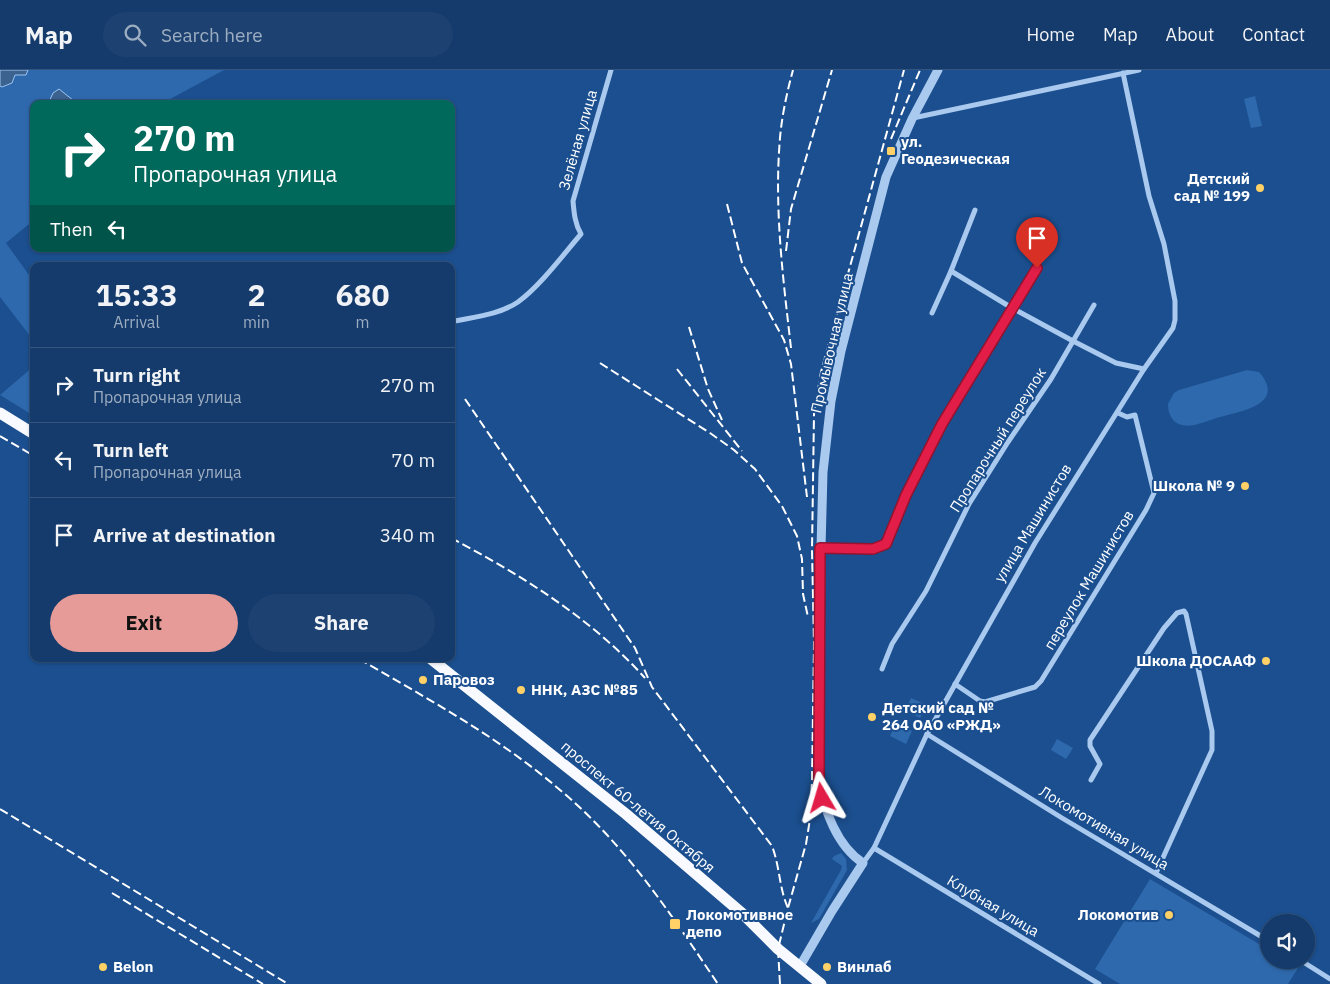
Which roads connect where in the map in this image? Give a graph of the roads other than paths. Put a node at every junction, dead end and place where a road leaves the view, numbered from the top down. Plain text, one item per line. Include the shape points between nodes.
1 (611, 70) edge
2 (938, 70) edge
3 (1139, 70) edge
4 (1123, 73) junction
5 (912, 119) junction
6 (975, 210) dead end
7 (1037, 268) dead end
8 (951, 271) junction
9 (1094, 305) dead end
10 (1012, 308) junction
11 (932, 313) dead end
12 (455, 321) edge
13 (1072, 341) junction
14 (1144, 370) junction
15 (0, 413) edge
16 (1118, 413) junction
17 (30, 432) edge
18 (820, 548) junction
19 (435, 662) edge
20 (882, 669) dead end
21 (955, 684) junction
22 (927, 734) junction
23 (1091, 780) dead end
24 (874, 848) junction
25 (863, 863) junction
26 (1156, 873) junction
27 (1260, 936) edge
28 (800, 966) junction
29 (1314, 969) edge
30 (1330, 979) edge
31 (821, 984) edge
32 (1099, 984) edge

1 - 12 street, Зелёная улица via 574,201 581,234 532,290 517,302 498,311
2 - 5 street, Промывочная улица
3 - 4 street
4 - 5 street
4 - 14 street, улица Машинистов via 1175,302 1173,328
5 - 18 street, Промывочная улица via 886,177 835,377 824,464
6 - 8 street
7 - 10 street
8 - 10 street
8 - 11 street
9 - 13 street, Пропарочный переулок
10 - 13 street
10 - 18 street via 942,424 906,495 886,544 873,549
13 - 14 street via 1116,363
13 - 20 street, Пропарочный переулок via 1052,379 969,504 926,590 892,644
14 - 16 street, улица Машинистов
15 - 17 highway
16 - 21 street, улица Машинистов via 1035,543
16 - 21 street, переулок Машинистов via 1127,417 1135,415 1154,493 1046,676 1035,687 984,702
18 - 25 street, Промывочная улица via 819,780 822,798 838,837 852,856
19 - 28 highway, проспект 60-летия Октября via 626,814
21 - 22 street, улица Машинистов
22 - 24 street, улица Машинистов
22 - 26 street, Локомотивная улица
23 - 26 street via 1100,764 1090,740 1164,628 1182,611 1186,614 1212,731 1212,750
24 - 25 street, улица Машинистов
24 - 32 street, Клубная улица
25 - 28 street, улица Машинистов
26 - 27 street, Локомотивная улица
28 - 31 highway, проспект 60-летия Октября
29 - 30 street

